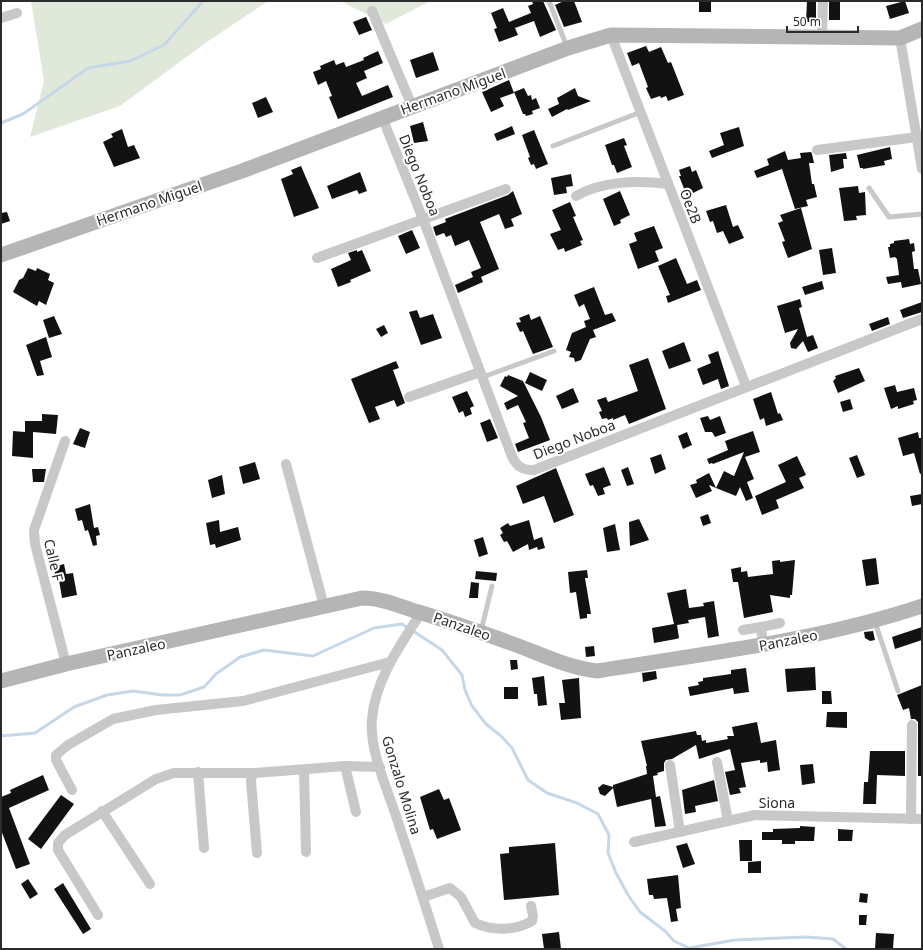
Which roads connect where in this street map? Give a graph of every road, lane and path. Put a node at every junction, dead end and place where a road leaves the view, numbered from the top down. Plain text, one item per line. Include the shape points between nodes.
1 (548, 1) edge
2 (823, 1) edge
3 (372, 11) dead end
4 (17, 13) dead end
5 (1, 18) edge
6 (922, 29) edge
7 (611, 35) junction
8 (822, 37) junction
9 (900, 38) junction
10 (568, 48) junction
11 (412, 106) junction
12 (641, 112) junction
13 (382, 117) junction
14 (917, 137) junction
15 (553, 146) dead end
16 (816, 150) dead end
17 (922, 169) edge
18 (668, 184) junction
19 (869, 188) dead end
20 (506, 189) dead end
21 (576, 196) dead end
22 (922, 214) edge
23 (423, 220) junction
24 (1, 254) edge
25 (317, 258) dead end
26 (922, 319) edge
27 (554, 351) dead end
28 (481, 374) junction
29 (746, 386) junction
30 (409, 397) dead end
31 (65, 441) dead end
32 (286, 464) dead end
33 (492, 586) dead end
34 (324, 606) junction
35 (922, 606) edge
36 (421, 613) junction
37 (875, 622) junction
38 (780, 623) dead end
39 (761, 627) junction
40 (743, 630) dead end
41 (480, 632) junction
42 (764, 645) junction
43 (390, 662) junction
44 (66, 664) junction
45 (1, 681) edge
46 (898, 691) dead end
47 (912, 725) dead end
48 (717, 762) dead end
49 (670, 765) dead end
50 (345, 766) junction
51 (380, 767) junction
52 (304, 770) junction
53 (198, 772) junction
54 (255, 773) junction
55 (72, 790) dead end
56 (102, 811) junction
57 (356, 812) dead end
58 (911, 819) junction
59 (922, 820) edge
60 (728, 821) junction
61 (680, 832) junction
62 (634, 842) dead end
63 (204, 848) dead end
64 (306, 852) dead end
65 (257, 854) dead end
66 (150, 884) dead end
67 (423, 897) junction
68 (531, 906) dead end
69 (98, 915) dead end
70 (439, 949) edge

1 - 10 lane
2 - 8 street
3 - 11 street
4 - 5 street
6 - 9 street, Hermano Miguel
7 - 8 street, Hermano Miguel
7 - 10 street, Hermano Miguel
7 - 12 street, Oe2B
8 - 9 street, Hermano Miguel
9 - 14 street
10 - 11 street, Hermano Miguel
11 - 13 street, Hermano Miguel
12 - 15 lane
12 - 18 street, Oe2B
13 - 23 street, Diego Noboa
13 - 24 street, Hermano Miguel via 242,171
14 - 16 street
14 - 17 street
18 - 21 street via 606,185 587,189
18 - 29 street, Oe2B
19 - 22 lane via 888,217
20 - 23 street
23 - 25 street
23 - 28 street, Diego Noboa
26 - 29 street, Diego Noboa
27 - 28 lane
28 - 29 street, Diego Noboa via 514,462 525,470 534,470
28 - 30 street
31 - 44 street, Calle F via 34,530 35,544
32 - 34 street
33 - 41 lane
34 - 36 street, Panzaleo via 371,598
34 - 44 street, Panzaleo
35 - 37 street, Panzaleo
36 - 41 street, Panzaleo
36 - 43 street, Gonzalo Molina
37 - 42 street, Panzaleo
37 - 46 lane
38 - 39 street
39 - 40 street
39 - 42 street
41 - 42 street, Panzaleo via 566,665 597,671
43 - 51 street, Gonzalo Molina via 372,719 372,733
43 - 55 street via 243,701 156,710 113,719 68,745 56,755 56,760
44 - 45 street, Panzaleo
47 - 58 street
48 - 60 street
49 - 61 street
50 - 51 street
50 - 52 street
50 - 57 street
51 - 67 street, Gonzalo Molina
52 - 54 street
52 - 64 street
53 - 54 street
53 - 56 street via 174,773 156,779
53 - 63 street
54 - 65 street via 251,781
56 - 66 street
56 - 69 street via 64,835 58,842 62,860
58 - 59 street, Siona
58 - 60 street, Siona via 756,816
60 - 61 street, Siona
61 - 62 street, Siona
67 - 68 street via 450,888 461,897 475,923 495,930 532,921
67 - 70 street, Gonzalo Molina

